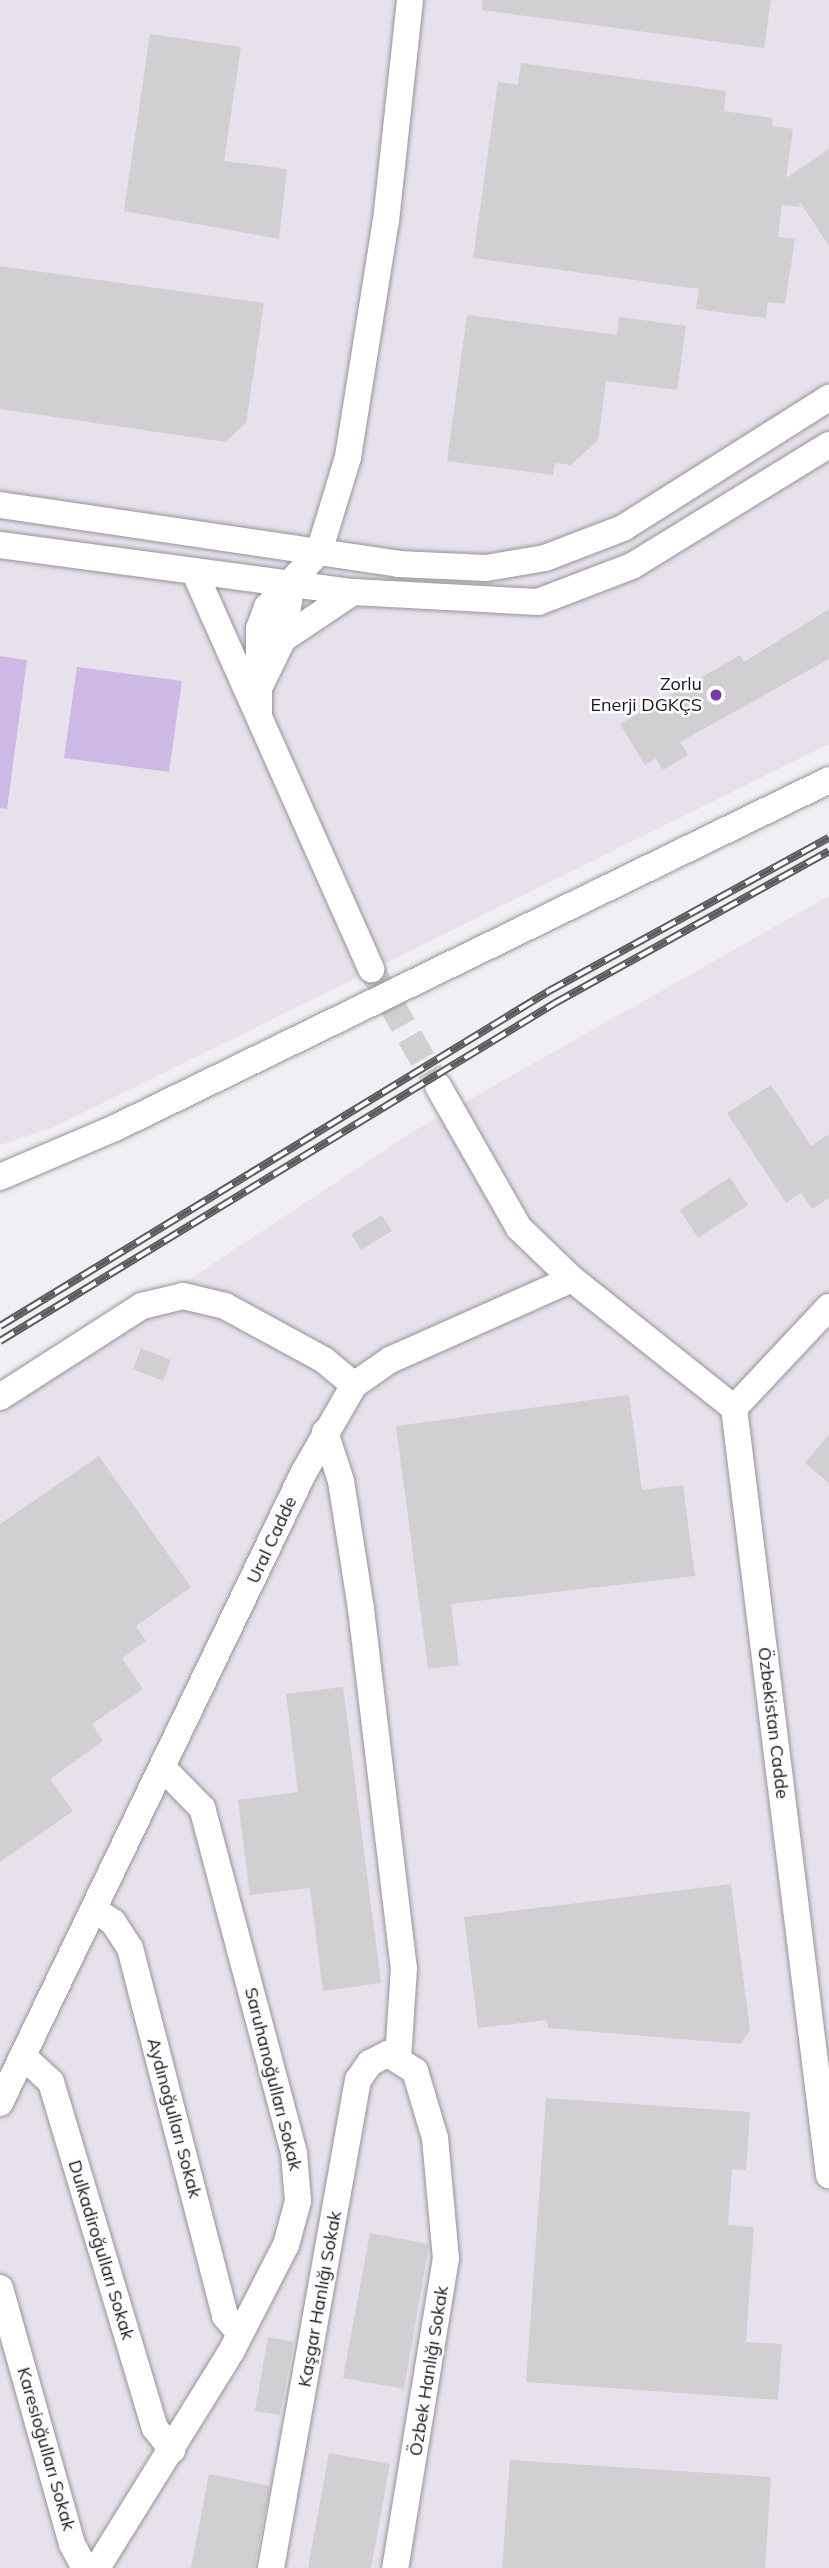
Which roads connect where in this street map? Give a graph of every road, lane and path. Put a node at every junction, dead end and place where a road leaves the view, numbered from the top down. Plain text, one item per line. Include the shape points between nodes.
1 (410, 0) edge
2 (829, 398) edge
3 (829, 445) edge
4 (0, 505) edge
5 (0, 545) edge
6 (319, 552) junction
7 (194, 571) junction
8 (293, 585) junction
9 (353, 592) junction
10 (283, 639) junction
11 (259, 701) junction
12 (829, 779) edge
13 (371, 969) tunnel mouth
14 (438, 1086) tunnel mouth
15 (0, 1177) edge
16 (572, 1279) junction
17 (829, 1307) edge
18 (354, 1385) junction
19 (0, 1397) edge
20 (734, 1408) junction
21 (325, 1432) junction
22 (164, 1769) junction
23 (96, 1911) junction
24 (23, 2056) junction
25 (398, 2057) junction
26 (0, 2103) edge
27 (829, 2175) edge
28 (0, 2288) edge
29 (240, 2333) junction
30 (173, 2450) junction
31 (85, 2568) edge
32 (97, 2568) edge
33 (271, 2568) edge
34 (395, 2568) edge

1 - 6 street via 386,220 348,457
2 - 6 street via 622,528 545,558 486,568
3 - 9 street via 632,566 538,602
4 - 6 street
5 - 7 street
6 - 8 street
7 - 8 street
7 - 11 street
8 - 9 street
8 - 10 street
8 - 11 street via 267,607 259,629
9 - 10 street
10 - 11 street
11 - 13 street
12 - 15 street via 115,1128
14 - 16 street via 519,1228
16 - 18 street, Ural Cadde via 390,1360
16 - 20 street
17 - 20 street
18 - 19 street via 324,1360 225,1306 183,1296 142,1306
18 - 21 street, Ural Cadde
20 - 27 street, Özbekistan Cadde
21 - 22 street, Ural Cadde
21 - 25 street via 341,1481 361,1609 403,1954
22 - 23 street, Ural Cadde
22 - 29 street, Saruhanoğulları Sokak via 202,1808 297,2169 292,2231
23 - 24 street, Ural Cadde
23 - 29 street, Aydınoğulları Sokak via 113,1922 130,1948 225,2316
24 - 26 street, Ural Cadde
24 - 30 street, Dulkadiroğulları Sokak via 43,2068 51,2082 155,2428
25 - 33 street, Kaşgar Hanlığı Sokak via 378,2058 358,2080
25 - 34 street, Özbek Hanlığı Sokak via 415,2071 435,2138 446,2258
28 - 31 street, Karesioğulları Sokak via 72,2544
29 - 30 street, Saruhanoğulları Sokak
30 - 32 street, Saruhanoğulları Sokak

